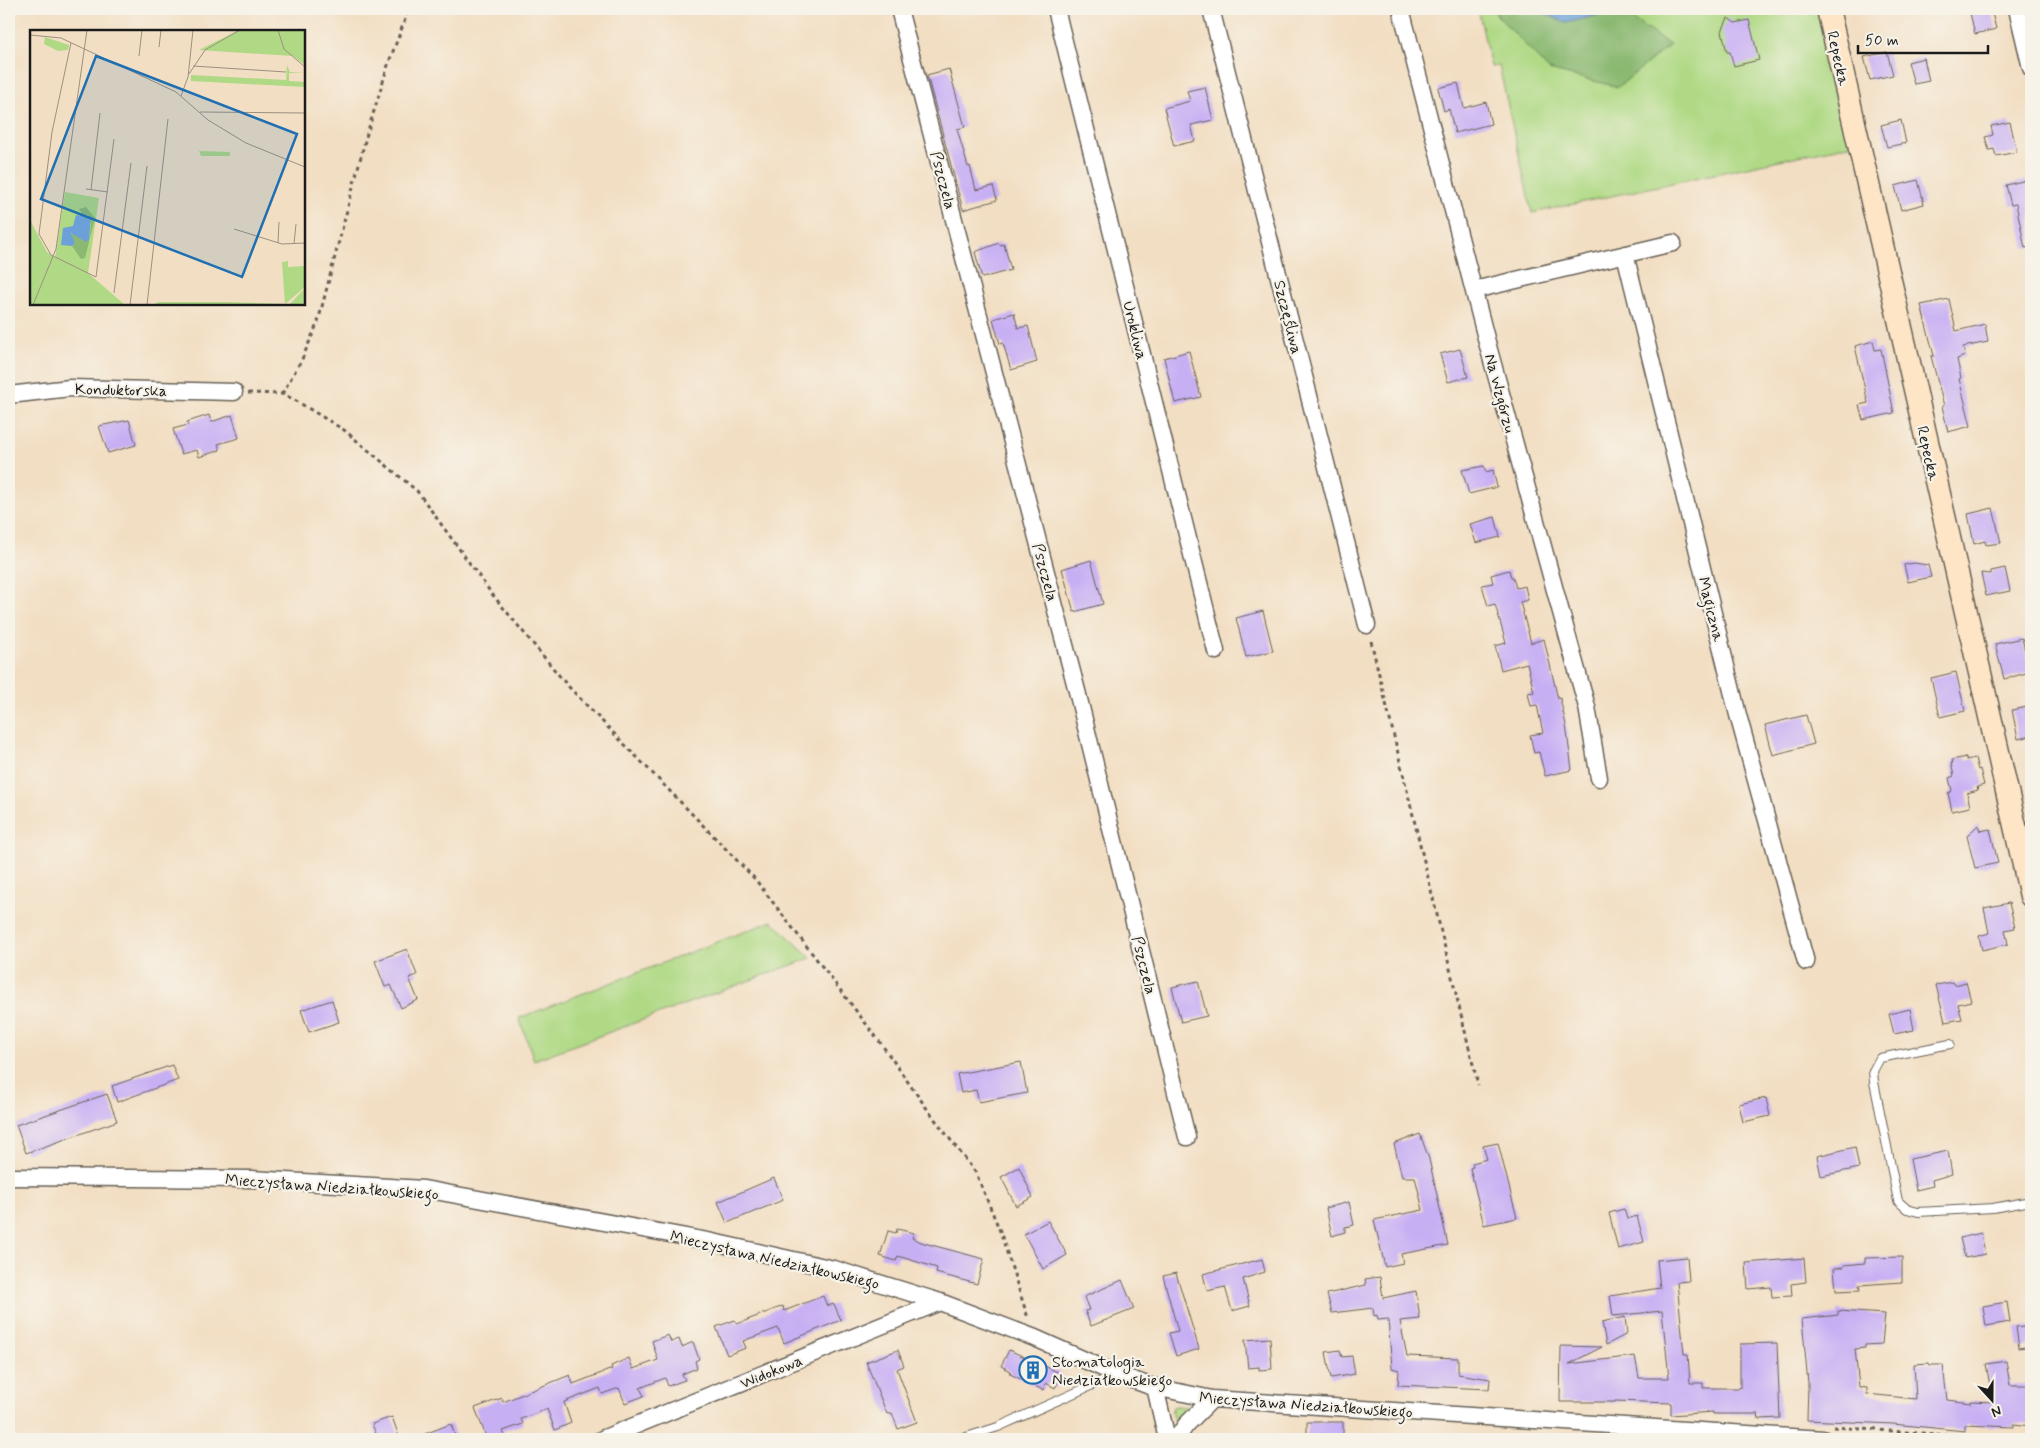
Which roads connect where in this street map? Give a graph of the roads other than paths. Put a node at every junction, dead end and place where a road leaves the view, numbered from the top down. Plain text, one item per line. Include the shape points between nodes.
1 (899, 9) edge
2 (1056, 9) edge
3 (1212, 9) edge
4 (1401, 9) edge
5 (1828, 9) edge
6 (2017, 9) edge
7 (2031, 68) edge
8 (1673, 243) dead end
9 (1625, 254) junction
10 (1474, 290) junction
11 (234, 392) road end
12 (9, 395) edge
13 (1367, 625) road end
14 (1216, 652) dead end
15 (1599, 778) dead end
16 (2031, 896) edge
17 (1806, 962) dead end
18 (1950, 1044) dead end
19 (1187, 1137) dead end
20 (9, 1177) edge
21 (2031, 1201) edge
22 (940, 1302) junction
23 (1116, 1374) junction
24 (1156, 1387) junction
25 (1212, 1399) junction
26 (602, 1439) edge
27 (960, 1439) edge
28 (1167, 1439) edge
29 (1176, 1439) edge
30 (1823, 1439) edge

1 - 19 street, Pszczela via 1079,700
2 - 14 street, Urokliwa
3 - 13 street, Szczęśliwa
4 - 10 street, Na Wzgórzu
5 - 16 street, Repecka
6 - 7 street
8 - 9 street
9 - 10 street
9 - 17 street, Magiczna via 1738,715
10 - 15 street, Na Wzgórzu via 1587,707
11 - 12 street, Konduktorska via 70,388
18 - 21 lane via 1880,1058 1873,1071 1898,1201 1918,1212 1993,1208
20 - 22 street, Mieczysława Niedziałkowskiego via 251,1179 424,1189 834,1269
22 - 23 street, Mieczysława Niedziałkowskiego via 1035,1338
22 - 26 street, Widokowa
23 - 24 street, Mieczysława Niedziałkowskiego
23 - 27 lane via 998,1427
24 - 25 street, Mieczysława Niedziałkowskiego
24 - 28 street
25 - 29 street
25 - 30 street, Mieczysława Niedziałkowskiego

